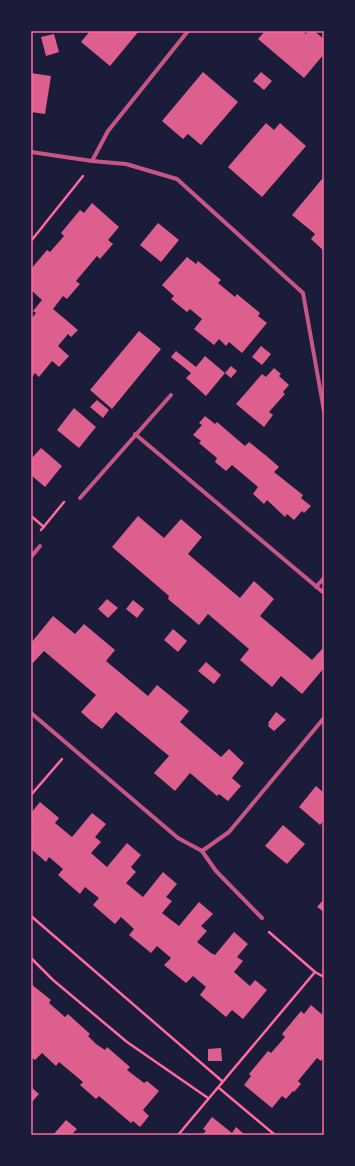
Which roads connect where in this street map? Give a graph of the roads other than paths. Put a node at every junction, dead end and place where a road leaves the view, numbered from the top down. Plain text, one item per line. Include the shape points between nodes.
1 (188, 31) edge
2 (31, 152) edge
3 (92, 161) junction
4 (171, 395) dead end
5 (324, 411) edge
6 (135, 434) junction
7 (80, 498) road end
8 (40, 546) dead end
9 (31, 557) edge
10 (324, 578) edge
11 (316, 587) junction
12 (324, 594) edge
13 (31, 714) edge
14 (324, 718) edge
15 (202, 851) junction
16 (262, 918) road end

1 - 3 street via 108,130
2 - 3 street
3 - 5 street via 126,164 177,179 303,293
4 - 6 street
6 - 7 street
6 - 11 street
8 - 9 street
10 - 11 street
11 - 12 street
13 - 15 street via 178,838
14 - 15 street via 229,832
15 - 16 street via 216,872

